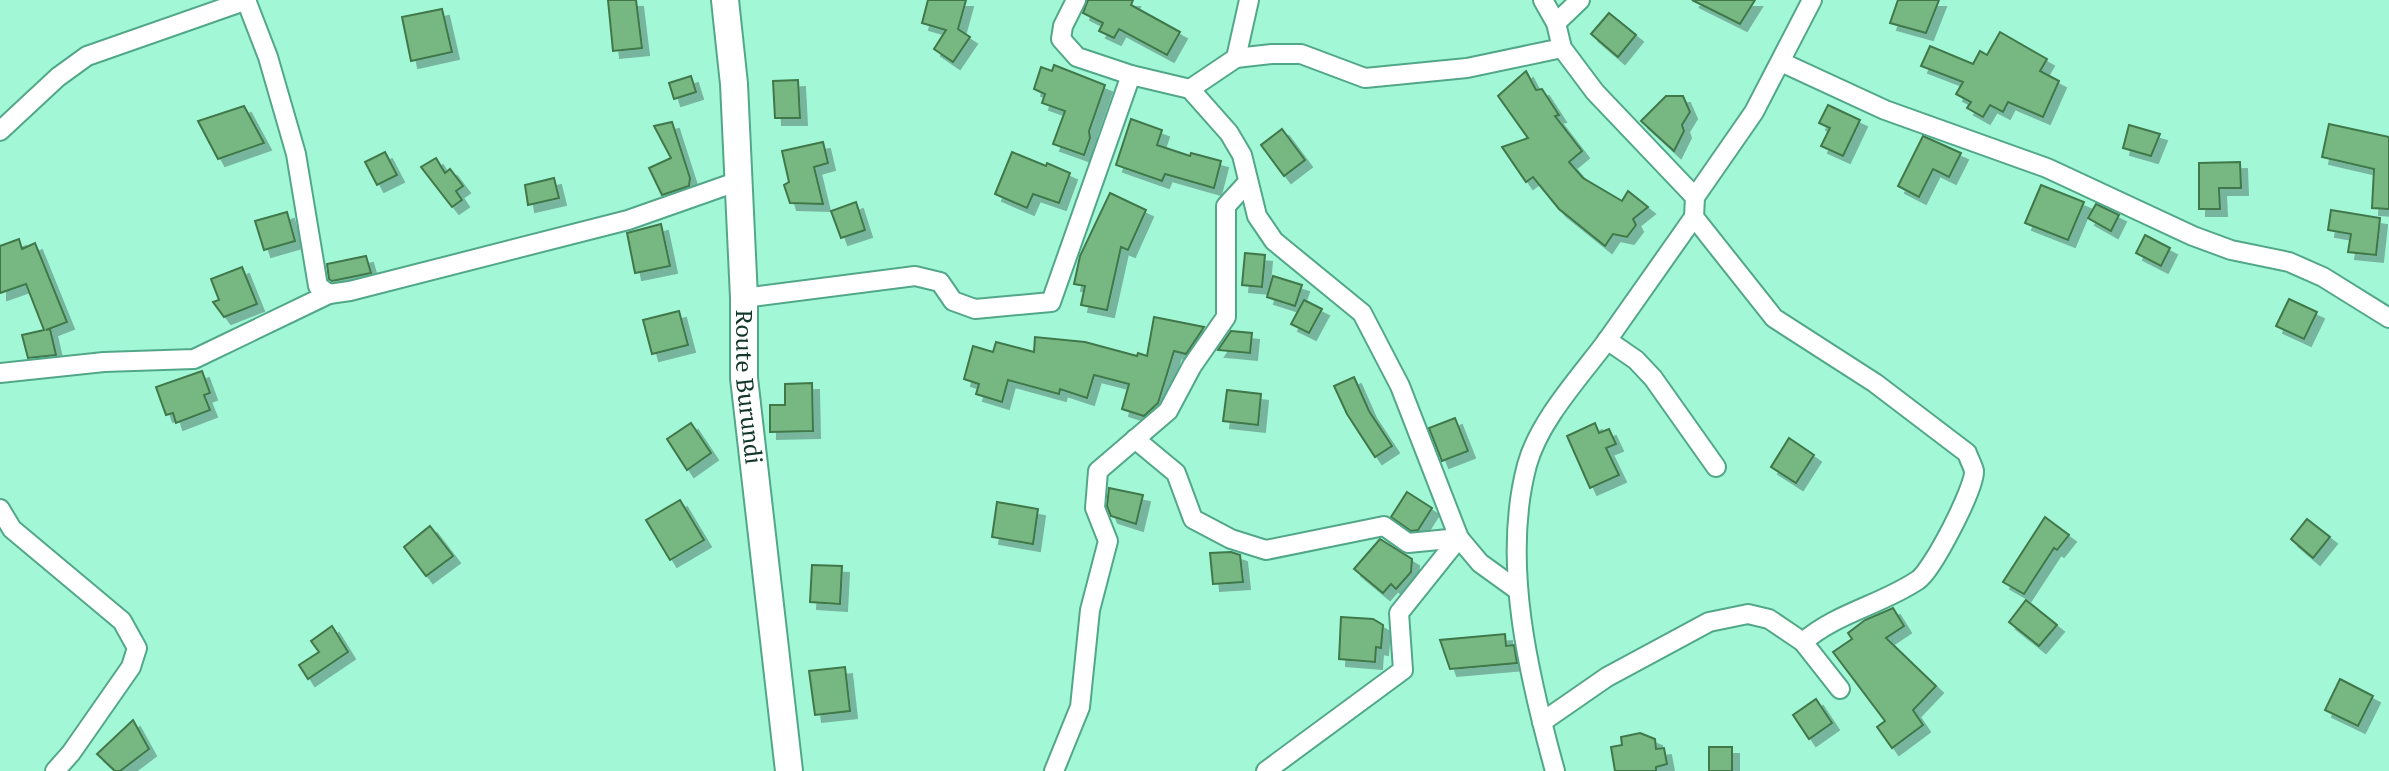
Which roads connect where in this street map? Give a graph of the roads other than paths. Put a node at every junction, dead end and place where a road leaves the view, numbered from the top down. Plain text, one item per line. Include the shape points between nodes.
1 (246, 0) edge
2 (725, 0) edge
3 (1076, 0) edge
4 (1249, 0) edge
5 (1543, 0) edge
6 (1580, 0) edge
7 (1812, 0) edge
8 (1556, 23) junction
9 (1562, 48) junction
10 (1236, 58) junction
11 (1781, 62) junction
12 (1131, 75) junction
13 (1190, 89) junction
14 (0, 131) edge
15 (739, 181) junction
16 (1248, 182) junction
17 (1695, 197) junction
18 (1694, 217) junction
19 (329, 294) junction
20 (744, 298) junction
21 (2389, 318) edge
22 (1607, 340) junction
23 (0, 373) edge
24 (1135, 439) junction
25 (1716, 467) dead end
26 (0, 509) edge
27 (1459, 538) junction
28 (1516, 589) junction
29 (1803, 642) junction
30 (1840, 689) dead end
31 (1542, 722) junction
32 (55, 771) edge
33 (789, 771) edge
34 (1054, 771) edge
35 (1266, 771) edge
36 (1555, 771) edge

1 - 14 street via 87,56
1 - 19 street via 296,154 318,286
2 - 15 main road, Route Burundi
3 - 12 street via 1061,39 1077,57
4 - 10 street
5 - 8 street
6 - 8 street
7 - 11 street
8 - 9 street
9 - 10 street via 1467,68 1365,78 1301,54
9 - 17 street via 1595,92
10 - 13 street
11 - 17 street via 1754,112
11 - 21 street via 1885,110 2047,168 2205,241 2289,262
12 - 13 street
12 - 20 street via 1051,302 975,309 953,301 940,282 915,276
13 - 16 street via 1229,133 1242,155
15 - 19 street via 628,220
15 - 20 main road, Route Burundi
16 - 24 street via 1226,206 1226,317 1168,411
16 - 27 street via 1257,216 1274,241 1362,313 1400,386
17 - 18 street
18 - 22 street
18 - 29 street via 1774,318 1887,392 1967,453 1974,470 1955,520 1920,579 1831,621
19 - 23 street via 194,359
20 - 33 main road, Route Burundi via 744,378
22 - 25 street via 1653,378
22 - 28 street via 1550,417 1528,463
24 - 27 street via 1176,473 1193,519 1266,550 1384,526 1408,543
24 - 34 street via 1098,471 1095,508 1108,541 1090,610 1080,707
26 - 32 street via 12,529 122,621 137,648 131,667
27 - 28 street via 1480,563
27 - 35 street via 1399,613 1403,670
28 - 31 street
29 - 30 street
29 - 31 street via 1769,619 1748,614 1709,622 1607,677
31 - 36 street

